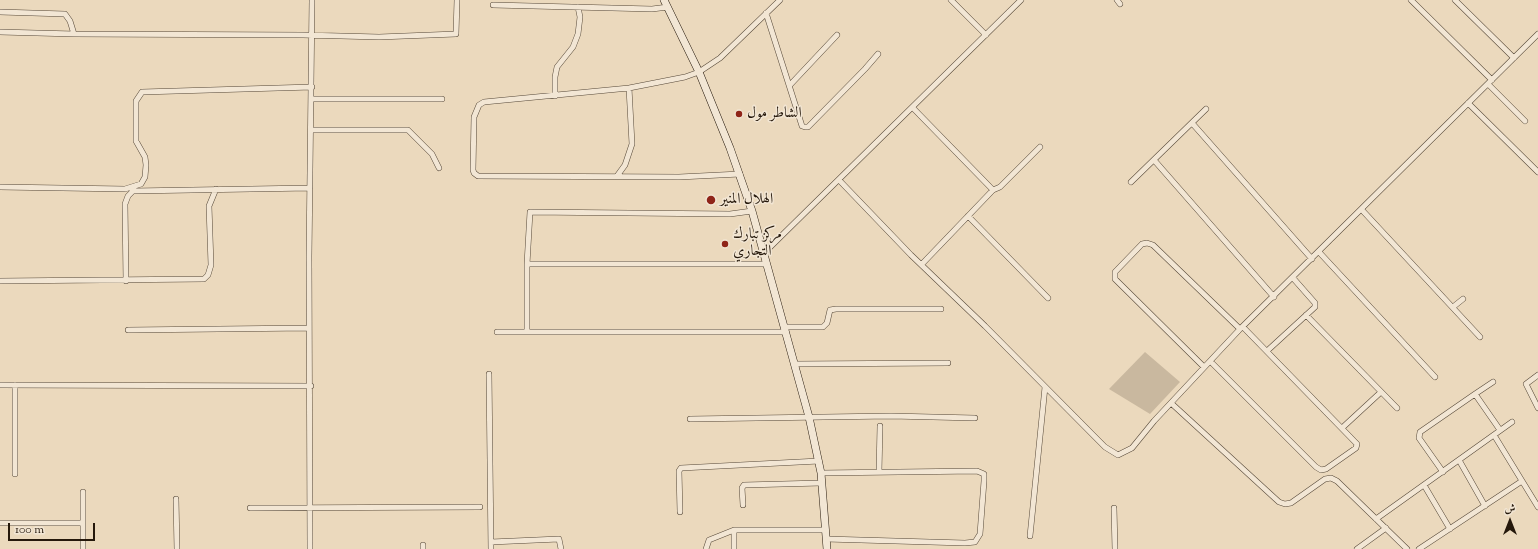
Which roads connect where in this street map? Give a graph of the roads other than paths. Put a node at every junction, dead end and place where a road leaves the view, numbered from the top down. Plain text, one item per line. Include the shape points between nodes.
1 (312, 0) edge
2 (457, 0) edge
3 (664, 0) edge
4 (780, 0) edge
5 (951, 0) edge
6 (1021, 0) edge
7 (1411, 0) edge
8 (1455, 0) edge
9 (493, 5) dead end
10 (578, 7) junction
11 (668, 7) junction
12 (0, 12) edge
13 (766, 13) junction
14 (0, 32) edge
15 (74, 34) junction
16 (1538, 34) edge
17 (312, 35) junction
18 (837, 35) dead end
19 (986, 35) junction
20 (878, 54) dead end
21 (1514, 58) junction
22 (699, 72) junction
23 (1490, 82) junction
24 (790, 85) junction
25 (312, 87) junction
26 (629, 88) junction
27 (556, 96) junction
28 (312, 99) junction
29 (442, 99) dead end
30 (1468, 103) junction
31 (913, 108) junction
32 (1206, 109) dead end
33 (1525, 121) dead end
34 (1192, 123) junction
35 (311, 130) junction
36 (1040, 147) dead end
37 (1154, 160) junction
38 (439, 168) dead end
39 (1538, 172) edge
40 (740, 174) junction
41 (617, 176) junction
42 (839, 180) junction
43 (1131, 182) dead end
44 (0, 187) edge
45 (310, 188) junction
46 (216, 190) junction
47 (993, 190) junction
48 (1362, 210) junction
49 (752, 211) junction
50 (968, 216) junction
51 (1319, 252) junction
52 (764, 253) junction
53 (1312, 259) junction
54 (527, 264) junction
55 (767, 264) junction
56 (922, 264) junction
57 (1294, 278) junction
58 (0, 281) edge
59 (126, 281) junction
60 (1274, 297) junction
61 (1048, 298) dead end
62 (1463, 299) dead end
63 (1453, 308) junction
64 (941, 309) dead end
65 (1306, 316) junction
66 (309, 328) junction
67 (1241, 328) junction
68 (128, 330) dead end
69 (785, 330) junction
70 (527, 331) junction
71 (497, 332) dead end
72 (1480, 337) dead end
73 (1267, 352) junction
74 (1210, 361) junction
75 (948, 363) dead end
76 (795, 364) junction
77 (1204, 366) junction
78 (489, 374) dead end
79 (1538, 375) edge
80 (1435, 377) dead end
81 (1493, 382) dead end
82 (0, 385) edge
83 (14, 385) junction
84 (311, 386) junction
85 (1045, 387) junction
86 (1381, 392) junction
87 (1475, 394) junction
88 (1171, 403) junction
89 (1397, 408) dead end
90 (1538, 408) edge
91 (810, 417) junction
92 (975, 418) dead end
93 (690, 419) dead end
94 (1512, 422) dead end
95 (880, 426) dead end
96 (1342, 428) junction
97 (1500, 430) junction
98 (1494, 435) junction
99 (1459, 460) junction
100 (819, 462) junction
101 (878, 472) junction
102 (1442, 472) junction
103 (820, 473) junction
104 (15, 474) dead end
105 (1522, 481) junction
106 (822, 483) junction
107 (1424, 485) junction
108 (83, 492) dead end
109 (176, 499) dead end
110 (743, 505) dead end
111 (1485, 506) junction
112 (480, 507) dead end
113 (1538, 507) edge
114 (250, 508) dead end
115 (310, 508) junction
116 (1114, 508) dead end
117 (680, 512) dead end
118 (1376, 519) junction
119 (0, 523) edge
120 (83, 523) junction
121 (1386, 528) junction
122 (1450, 528) junction
123 (734, 530) junction
124 (826, 530) junction
125 (1030, 536) dead end
126 (826, 539) junction
127 (491, 542) junction
128 (83, 549) edge
129 (177, 549) edge
130 (310, 549) edge
131 (491, 549) edge
132 (561, 549) edge
133 (706, 549) edge
134 (734, 549) edge
135 (827, 549) edge
136 (1115, 549) edge
137 (1357, 549) edge
138 (1407, 549) edge
139 (1419, 549) edge

1 - 17 street
2 - 17 street via 457,28 453,34 379,37
3 - 11 main road
4 - 13 street
5 - 19 street
6 - 19 street
7 - 23 street
8 - 21 street
9 - 10 street
10 - 11 street
10 - 27 street via 580,24 577,38 573,47 558,63 555,78
11 - 22 main road
12 - 15 street via 65,14
13 - 22 street via 720,58
13 - 24 street
14 - 15 street
15 - 17 street
16 - 21 street
17 - 25 street
18 - 24 street
19 - 31 street
20 - 24 street via 808,127 802,126
21 - 23 street
22 - 26 street via 661,83
22 - 40 main road
23 - 30 street
23 - 33 street
25 - 28 street
25 - 44 street via 142,92 136,101 136,141 145,157 146,165 145,177 141,184 125,189
26 - 27 street
26 - 41 street via 632,144 625,165
27 - 41 street via 481,104 474,122 474,173 484,177
28 - 29 street
28 - 35 street
30 - 39 street
30 - 48 street
31 - 42 street
31 - 47 street
32 - 34 street
34 - 37 street
34 - 53 street
35 - 38 street via 408,130 432,154
35 - 45 street
36 - 47 street via 1000,187
37 - 43 street
37 - 60 street
40 - 41 street via 679,177
40 - 49 main road
42 - 52 street
42 - 56 street
45 - 46 street
45 - 66 street
46 - 59 street via 209,206 211,265 206,278
46 - 59 street via 137,190 130,193 126,199
47 - 50 street
48 - 51 street
48 - 63 street
49 - 52 main road
49 - 54 street via 730,214 530,212
50 - 56 street
50 - 61 street
51 - 53 street
51 - 80 street
52 - 55 main road
53 - 57 street
54 - 55 street
54 - 70 street
55 - 69 main road
56 - 85 street
57 - 60 street
57 - 65 street via 1315,304
58 - 59 street
60 - 67 street
62 - 63 street
63 - 72 street
64 - 69 street via 836,308 830,310 827,323 823,327
65 - 73 street
65 - 86 street
66 - 68 street
66 - 84 street
67 - 73 street
67 - 74 street
67 - 77 street via 1153,245 1142,244 1115,272 1115,279
69 - 70 street
69 - 76 main road
70 - 71 street
73 - 96 street
74 - 77 street
74 - 96 street via 1319,469 1326,469 1357,446
75 - 76 street
76 - 91 main road
77 - 88 street
78 - 127 street
79 - 90 street via 1526,384
81 - 87 street
82 - 83 street
83 - 84 street
83 - 104 street
84 - 115 street
85 - 88 street via 1105,447 1118,455 1132,448
85 - 125 street
86 - 89 street
86 - 96 street
87 - 97 street
87 - 102 street via 1419,434 1419,438
88 - 118 street via 1279,502 1291,503 1325,479 1331,478
91 - 92 street
91 - 93 street
91 - 100 main road
94 - 97 street
95 - 101 street
97 - 98 street
98 - 99 street
98 - 105 street
99 - 102 street
99 - 111 street
100 - 103 main road
100 - 117 street via 681,468
101 - 103 street
101 - 126 street via 977,470 984,474 980,534 975,542
102 - 107 street
103 - 106 main road
105 - 111 street
105 - 113 street
106 - 110 street via 744,485
106 - 124 main road
107 - 118 street
107 - 122 street
108 - 120 street
109 - 129 street
111 - 122 street
112 - 115 street
114 - 115 street
115 - 130 street
116 - 136 street
118 - 121 street
119 - 120 street
120 - 128 street
121 - 137 street
121 - 138 street
122 - 139 street
123 - 124 street
123 - 133 street via 709,540
123 - 134 street
124 - 126 main road
126 - 135 main road
127 - 131 street
127 - 132 street via 559,540

